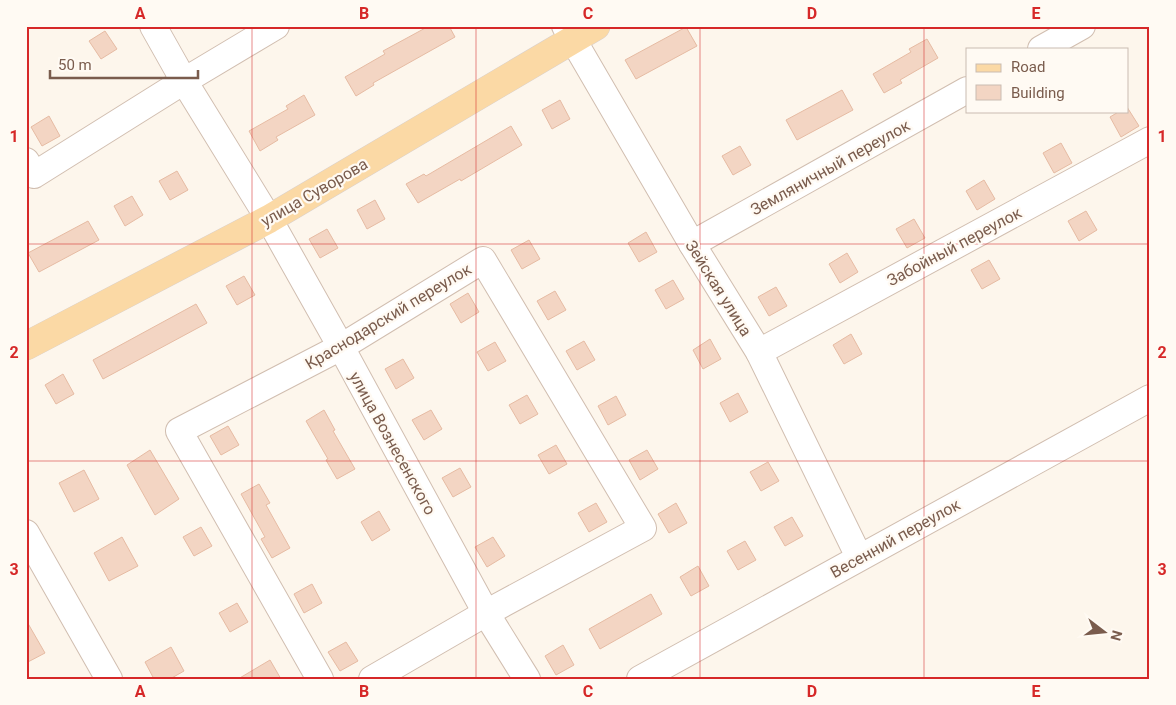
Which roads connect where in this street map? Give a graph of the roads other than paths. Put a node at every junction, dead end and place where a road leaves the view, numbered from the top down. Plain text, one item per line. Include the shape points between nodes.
1 (153, 26) edge
2 (276, 26) edge
3 (596, 26) edge
4 (1082, 26) edge
5 (568, 33) edge
6 (1043, 48) edge
7 (184, 81) junction
8 (966, 91) edge
9 (1150, 140) edge
10 (26, 161) edge
11 (269, 219) junction
12 (692, 244) junction
13 (26, 346) edge
14 (341, 347) junction
15 (759, 352) junction
16 (1150, 398) edge
17 (26, 533) edge
18 (859, 557) junction
19 (486, 613) junction
20 (109, 679) edge
21 (320, 679) edge
22 (372, 679) edge
23 (527, 679) edge
24 (640, 679) edge

1 - 7 street, улица Вознесенского
2 - 7 street
3 - 5 main road, улица Суворова
4 - 6 street
5 - 11 main road, улица Суворова
5 - 12 street, Зейская улица
7 - 10 street via 34,175
7 - 11 street, улица Вознесенского
8 - 12 street, Земляничный переулок
9 - 15 street, Забойный переулок
11 - 13 main road, улица Суворова
11 - 14 street, улица Вознесенского
12 - 15 street, Зейская улица
14 - 19 street, улица Вознесенского
14 - 19 street, Краснодарский переулок via 483,260 643,528
14 - 21 street, Краснодарский переулок via 179,431
15 - 18 street, Зейская улица
16 - 18 street, Весенний переулок
17 - 20 street
18 - 24 street, Весенний переулок
19 - 22 street, Краснодарский переулок
19 - 23 street, улица Вознесенского

